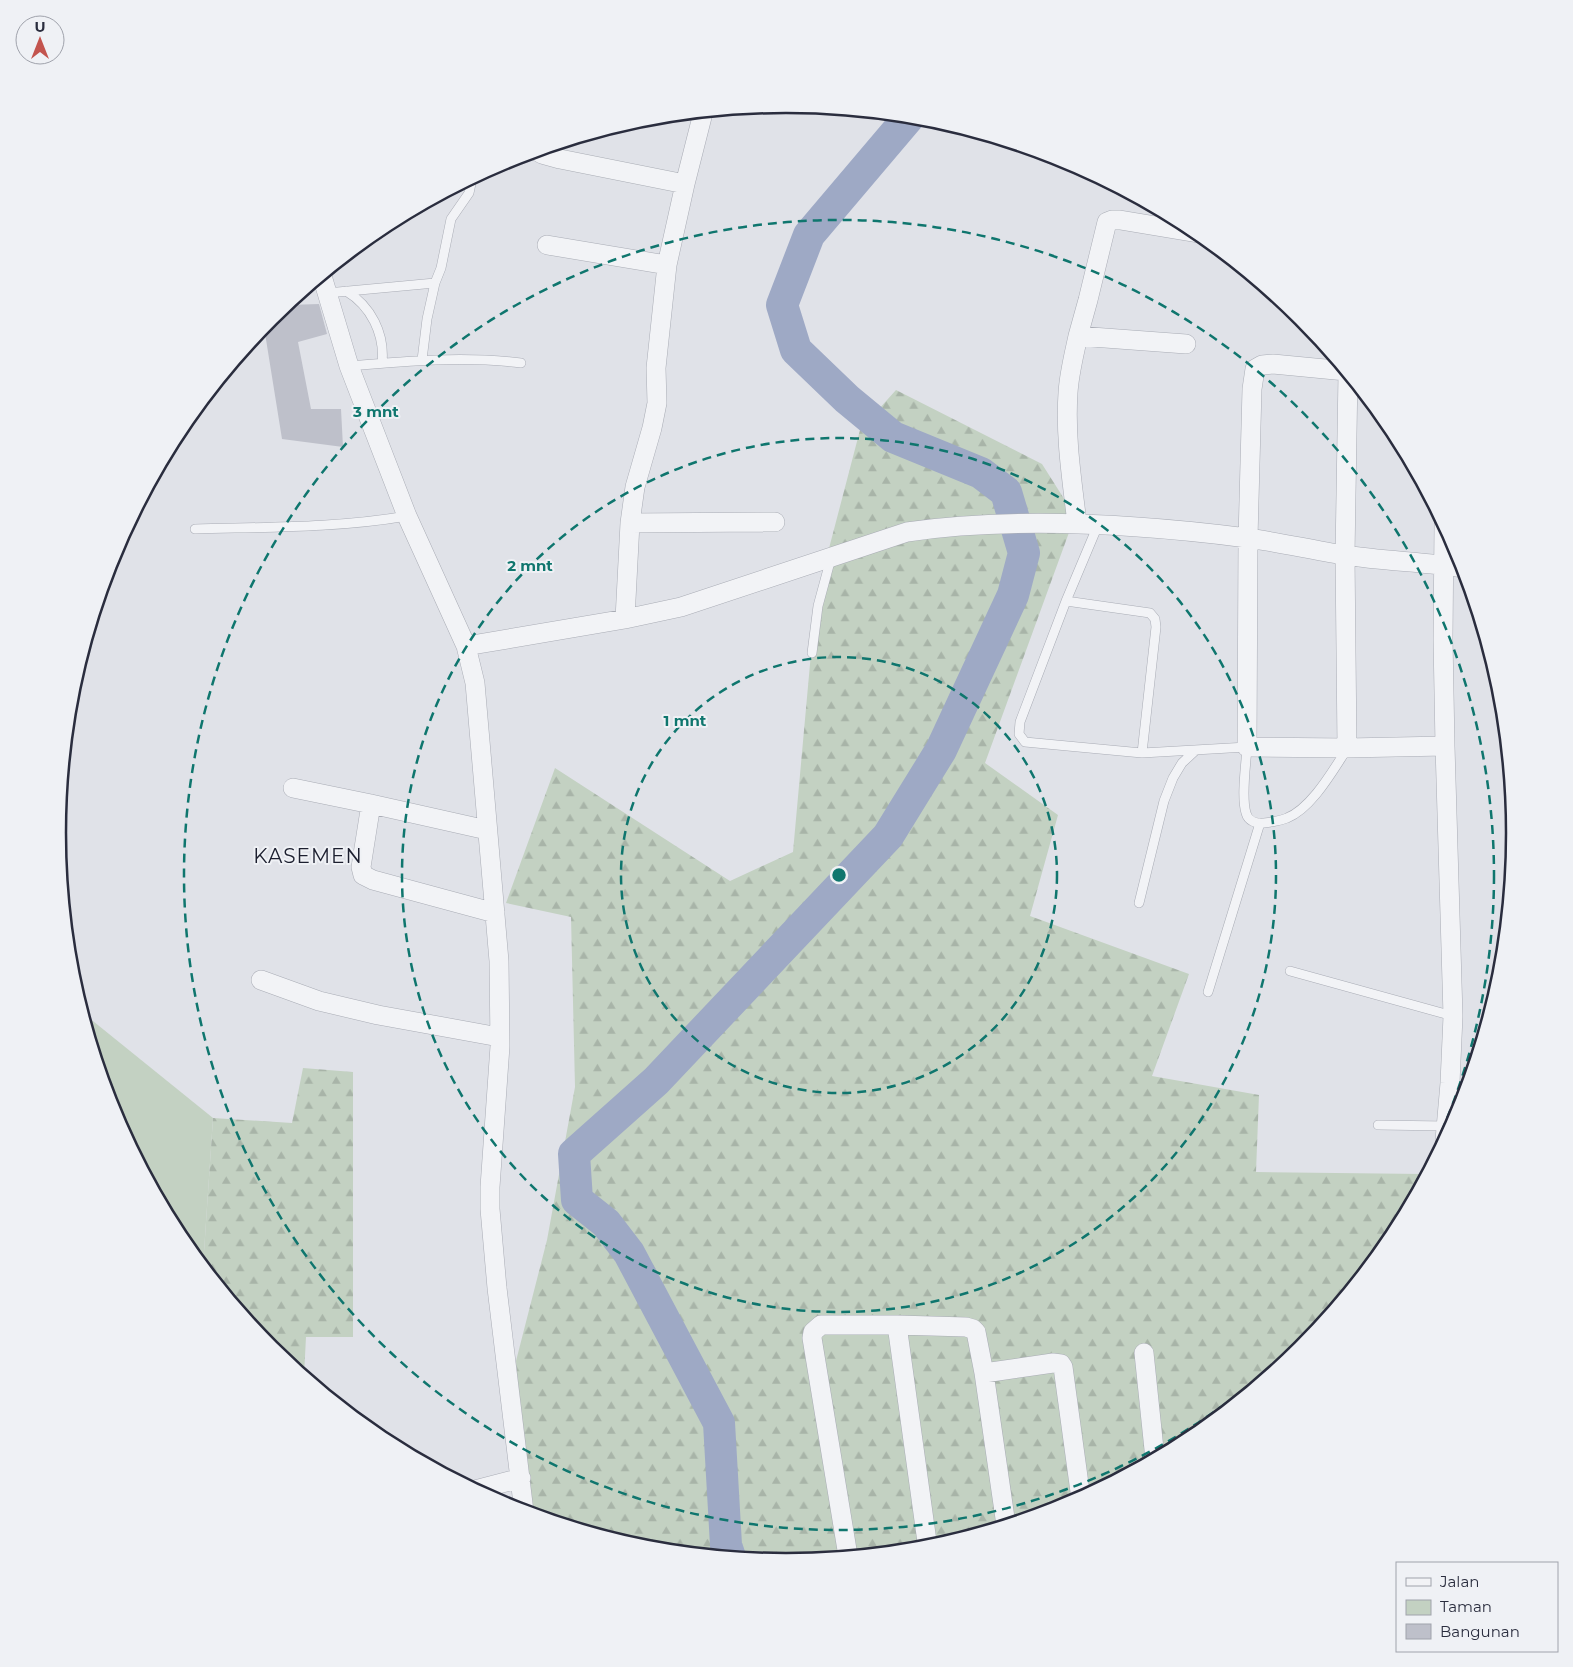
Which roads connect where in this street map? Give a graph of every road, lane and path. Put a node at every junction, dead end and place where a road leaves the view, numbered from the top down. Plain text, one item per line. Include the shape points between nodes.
1 (702, 118) edge
2 (546, 154) edge
3 (685, 184) junction
4 (470, 187) edge
5 (1179, 230) edge
6 (547, 246) dead end
7 (668, 265) junction
8 (435, 283) junction
9 (331, 286) edge
10 (1078, 336) junction
11 (1186, 344) dead end
12 (422, 360) junction
13 (521, 362) dead end
14 (382, 364) junction
15 (349, 366) junction
16 (1339, 372) edge
17 (1347, 382) edge
18 (407, 516) junction
19 (775, 522) dead end
20 (630, 523) junction
21 (1072, 523) junction
22 (1098, 524) junction
23 (195, 529) dead end
24 (1248, 538) junction
25 (1444, 541) edge
26 (1345, 555) junction
27 (832, 556) junction
28 (1444, 565) junction
29 (1455, 567) edge
30 (1066, 601) junction
31 (625, 619) junction
32 (466, 646) junction
33 (812, 653) dead end
34 (1445, 746) junction
35 (1247, 747) junction
36 (1347, 748) junction
37 (1196, 750) junction
38 (1142, 754) junction
39 (294, 788) dead end
40 (371, 804) junction
41 (1260, 823) junction
42 (486, 830) junction
43 (1139, 902) dead end
44 (495, 912) junction
45 (1290, 971) dead end
46 (260, 980) dead end
47 (1208, 992) dead end
48 (1453, 1016) junction
49 (499, 1037) junction
50 (1447, 1120) edge
51 (1378, 1125) dead end
52 (1441, 1132) edge
53 (896, 1324) junction
54 (1144, 1353) dead end
55 (984, 1373) junction
56 (1154, 1452) edge
57 (521, 1478) junction
58 (486, 1487) edge
59 (1080, 1491) edge
60 (523, 1504) edge
61 (1005, 1520) edge
62 (927, 1540) edge
63 (847, 1551) edge

1 - 3 street
2 - 3 street
3 - 7 street
4 - 8 lane via 451,219
5 - 10 street via 1120,220 1106,222
6 - 7 street
7 - 20 street via 656,368 657,403 635,487
8 - 9 lane
8 - 12 lane
9 - 14 lane via 356,297 377,325 383,350
9 - 15 street
10 - 11 street
10 - 21 street via 1067,413
12 - 13 lane
12 - 14 lane
14 - 15 lane
15 - 18 street
16 - 24 street via 1273,364 1255,369
17 - 26 street
18 - 23 lane via 347,524
18 - 32 street
19 - 20 street
20 - 31 street
21 - 22 street
21 - 27 street via 967,526 907,532
22 - 24 street
22 - 30 lane
24 - 26 street
24 - 35 street
25 - 28 street
26 - 28 street
26 - 36 street
27 - 31 street via 681,607
27 - 33 lane via 818,606
28 - 29 street
28 - 34 street
30 - 38 lane via 1150,613 1156,619
30 - 38 lane via 1020,722 1020,734 1025,742
31 - 32 street
32 - 42 street via 475,683
34 - 36 street
34 - 48 street
35 - 36 street
35 - 37 lane
35 - 41 lane via 1246,814 1251,821
36 - 41 lane via 1323,785 1298,811 1288,818
37 - 38 lane
37 - 43 lane via 1182,763 1164,801
39 - 40 street
40 - 42 street
40 - 44 street via 360,867 363,875
41 - 47 lane
42 - 44 street
44 - 49 street
45 - 48 lane
46 - 49 street via 319,1001
48 - 50 street
49 - 57 street via 490,1209
51 - 52 lane
53 - 55 street via 973,1329
53 - 62 street
53 - 63 street via 827,1324 813,1332
54 - 56 street
55 - 59 street via 1061,1364
55 - 61 street
57 - 58 street
57 - 60 street

